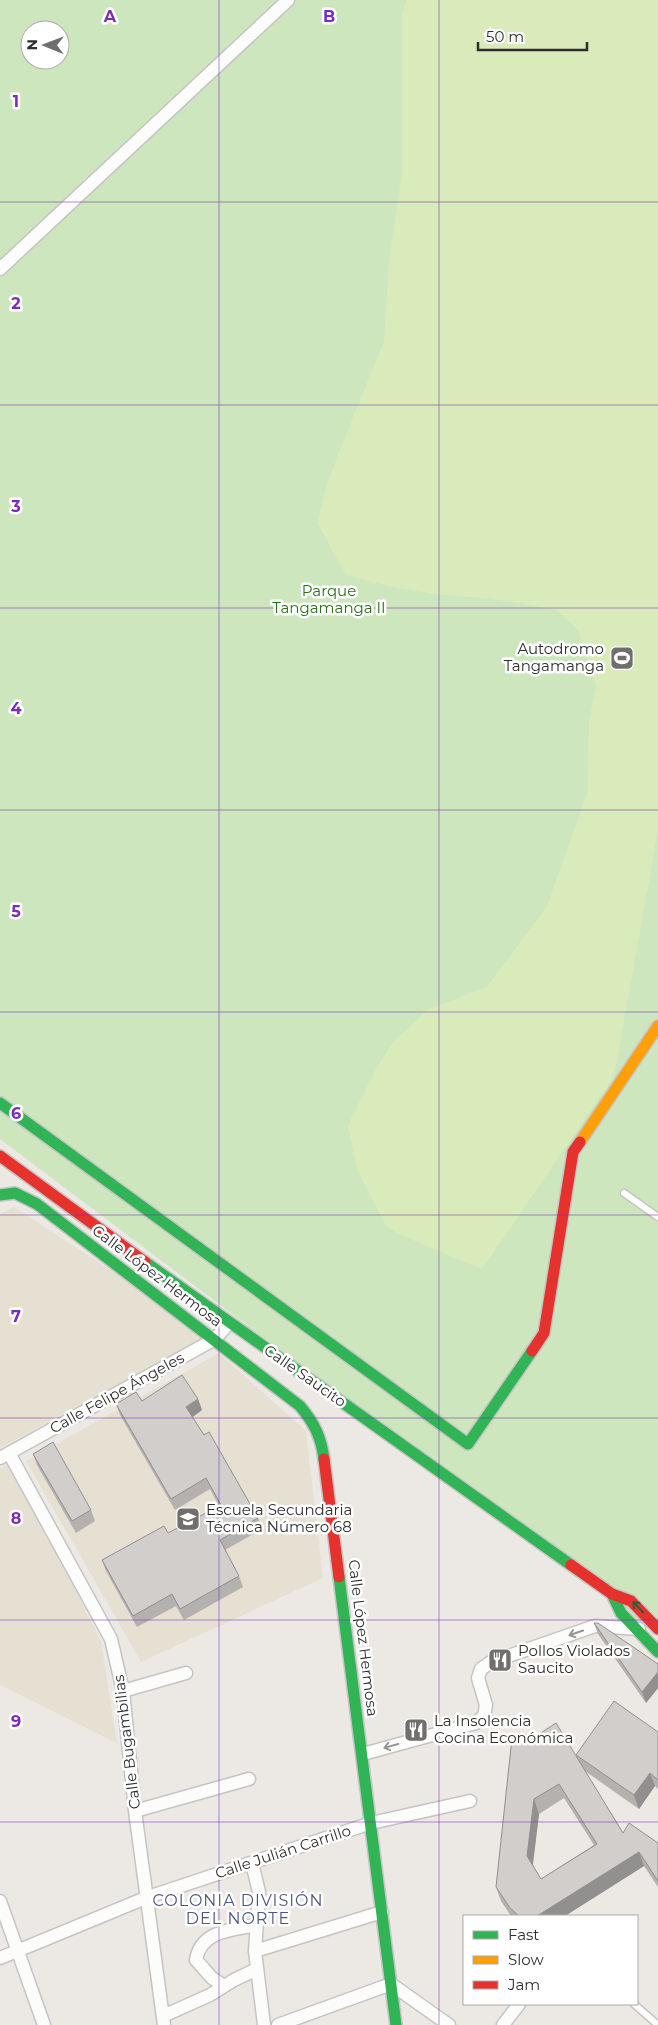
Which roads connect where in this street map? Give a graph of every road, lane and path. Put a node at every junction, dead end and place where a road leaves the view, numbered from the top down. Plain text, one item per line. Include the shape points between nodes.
1 (288, 0) edge
2 (0, 269) edge
3 (658, 1026) edge
4 (0, 1103) edge
5 (0, 1156) edge
6 (624, 1193) dead end
7 (0, 1195) edge
8 (658, 1217) edge
9 (229, 1323) junction
10 (215, 1339) junction
11 (4, 1455) edge
12 (612, 1594) junction
13 (635, 1628) junction
14 (658, 1629) edge
15 (658, 1634) edge
16 (658, 1652) edge
17 (186, 1674) dead end
18 (123, 1691) junction
19 (363, 1754) junction
20 (249, 1779) dead end
21 (470, 1801) dead end
22 (135, 1811) junction
23 (371, 1823) junction
24 (252, 1863) junction
25 (148, 1897) junction
26 (0, 1901) edge
27 (382, 1912) junction
28 (257, 1925) junction
29 (18, 1950) junction
30 (255, 1951) junction
31 (0, 1958) edge
32 (257, 1969) junction
33 (391, 1984) junction
34 (224, 1986) junction
35 (518, 2005) edge
36 (635, 2005) edge
37 (164, 2021) edge
38 (44, 2025) edge
39 (264, 2025) edge
40 (278, 2025) edge
41 (396, 2025) edge
42 (449, 2025) edge
43 (502, 2025) edge
44 (658, 2025) edge

1 - 2 street
3 - 4 street via 573,1152 544,1333 468,1444
5 - 9 street, Calle Saucito
6 - 8 lane
7 - 10 street, Calle López Hermosa via 15,1193 37,1204
9 - 10 street, Calle Felipe Ángeles
9 - 12 street, Calle Saucito
10 - 11 street, Calle Felipe Ángeles
10 - 19 street, Calle López Hermosa via 300,1406 315,1424 323,1448
11 - 18 street, Calle Bugambilias via 110,1640
12 - 13 street, Calle Saucito via 621,1613
14 -> 12 street, Calle Saucito via 631,1601
13 - 15 street
13 - 16 street, Calle Saucito
13 -> 19 street via 595,1626 490,1662 481,1669 478,1678 486,1705 484,1716 476,1723
17 - 18 street
18 - 22 street, Calle Bugambilias
19 - 23 street, Calle López Hermosa
20 - 22 street
21 - 23 street, Calle Julián Carrillo
22 - 25 street, Calle Bugambilias
23 - 24 street, Calle Julián Carrillo
23 - 27 street, Calle López Hermosa
24 - 25 street, Calle Julián Carrillo
24 - 28 street via 259,1892
25 - 29 street, Calle Julián Carrillo
25 - 37 street, Calle Bugambilias
26 - 29 street
27 - 30 street
27 - 33 street, Calle López Hermosa
28 - 30 street
28 - 34 street via 220,1933 204,1940 198,1950 196,1960
29 - 31 street, Calle Julián Carrillo
29 - 38 street
30 - 32 street
32 - 34 street
32 - 39 street
33 - 40 street
33 - 41 street, Calle López Hermosa
33 - 42 street
34 - 37 street
35 - 43 street
36 - 44 lane

